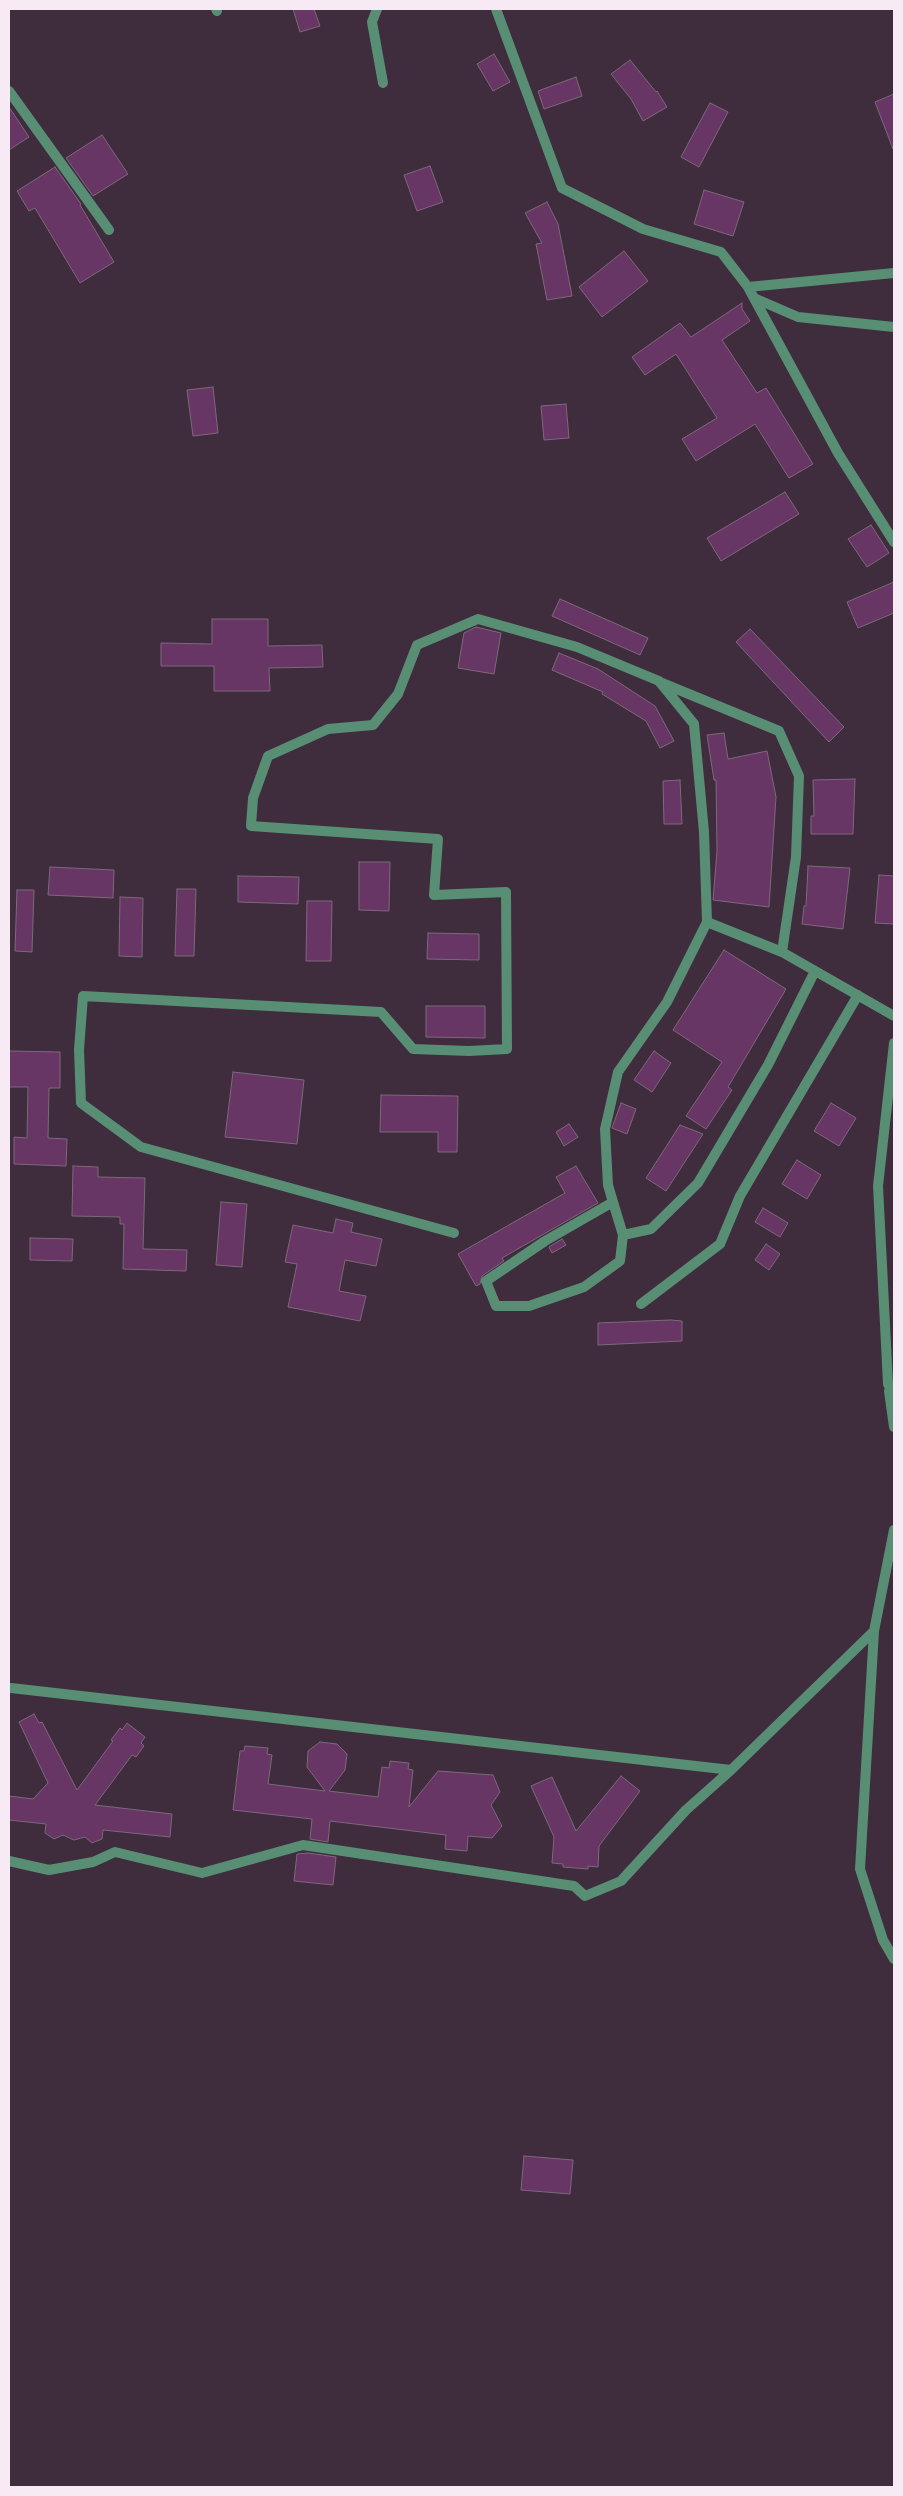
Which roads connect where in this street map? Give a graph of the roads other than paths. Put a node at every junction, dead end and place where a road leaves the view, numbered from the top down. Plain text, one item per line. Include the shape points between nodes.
1 (377, 9) edge
2 (496, 9) edge
3 (383, 82) dead end
4 (9, 91) edge
5 (109, 230) dead end
6 (894, 273) edge
7 (748, 287) junction
8 (754, 298) junction
9 (894, 327) edge
10 (894, 542) edge
11 (659, 682) junction
12 (707, 922) junction
13 (782, 952) junction
14 (815, 971) junction
15 (858, 995) junction
16 (894, 1016) edge
17 (894, 1043) edge
18 (613, 1202) junction
19 (454, 1233) dead end
20 (623, 1235) junction
21 (641, 1304) dead end
22 (888, 1384) junction
23 (894, 1396) edge
24 (894, 1427) edge
25 (894, 1530) edge
26 (874, 1631) junction
27 (11, 1688) dead end
28 (731, 1770) junction
29 (9, 1860) edge
30 (883, 1940) junction
31 (894, 1951) edge
32 (894, 1959) edge

1 - 3 street via 372,22
2 - 7 street via 562,188 643,229 721,252
4 - 5 street
6 - 7 street
7 - 8 street
8 - 9 street via 798,317
8 - 10 street via 838,453
11 - 12 street via 694,724 704,832
11 - 13 street via 778,731 795,767 799,776 796,857
11 - 19 street via 577,647 478,619 417,645 398,694 373,725 328,729 268,756 253,798 251,826 438,839 434,895 506,892 507,1049 413,1049 381,1012 83,996 78,1050 81,1103 141,1147
12 - 13 street
12 - 18 street via 666,1002 618,1072 605,1128 608,1185
13 - 14 street
14 - 15 street
14 - 20 street via 768,1065 698,1183 651,1229
15 - 16 street
15 - 21 street via 740,1196 720,1244
17 - 22 street via 878,1186
18 - 20 street
18 - 20 street via 486,1281 496,1306 529,1306 584,1287 620,1261
22 - 23 street
22 - 24 street
25 - 26 street
26 - 28 street
26 - 30 street via 860,1869
27 - 28 street
28 - 29 street via 686,1810 620,1880 585,1896 574,1886 303,1845 202,1873 115,1852 93,1862 49,1870
30 - 31 street
30 - 32 street

